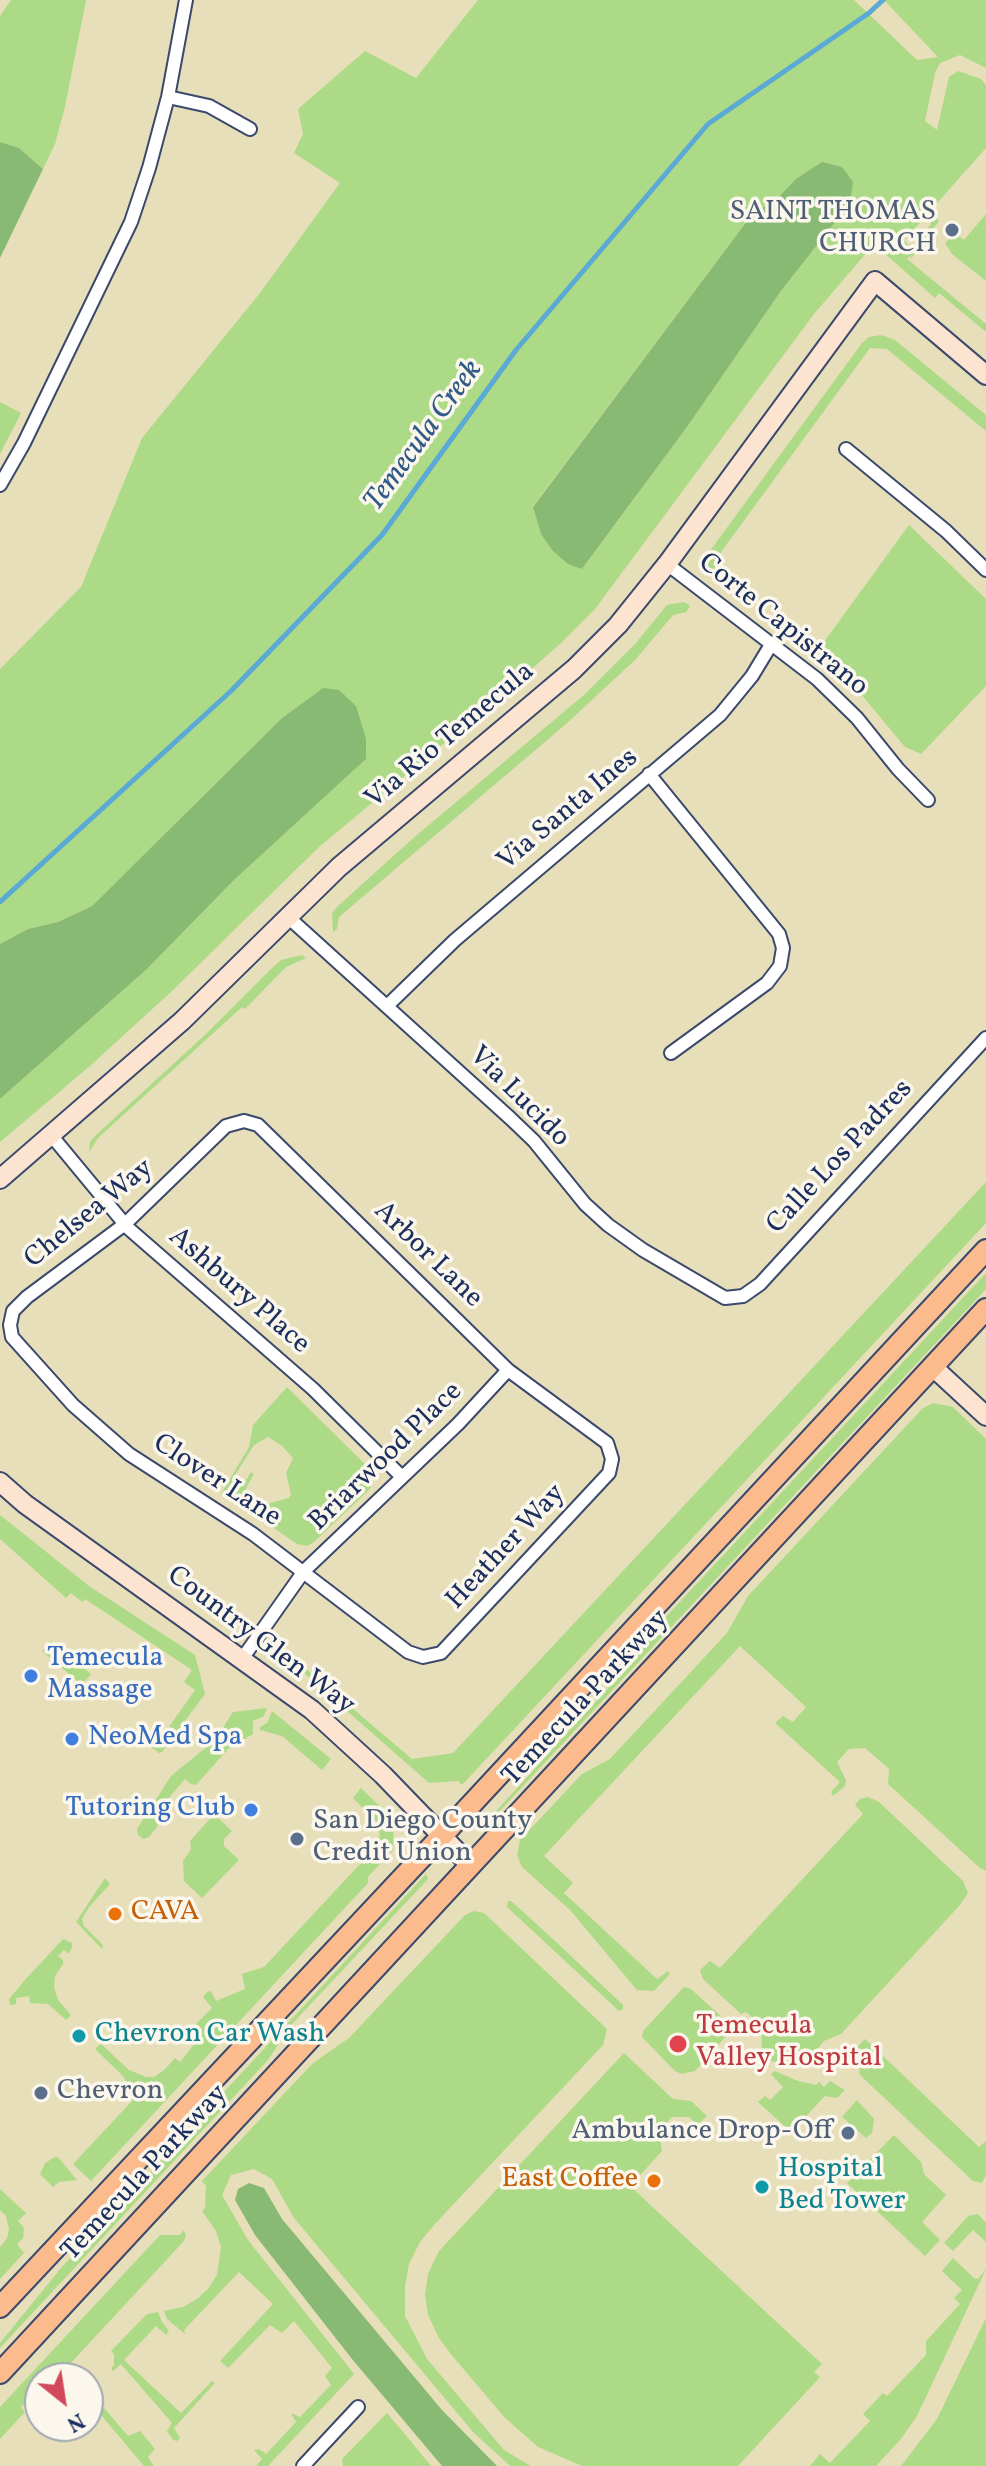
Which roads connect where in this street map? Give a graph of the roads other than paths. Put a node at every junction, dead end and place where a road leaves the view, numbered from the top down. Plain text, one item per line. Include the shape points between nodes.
1 (186, 0) edge
2 (168, 97) junction
3 (250, 129) dead end
4 (986, 375) edge
5 (846, 449) dead end
6 (0, 485) edge
7 (667, 564) junction
8 (986, 570) edge
9 (772, 643) junction
10 (649, 774) junction
11 (928, 800) dead end
12 (288, 917) junction
13 (387, 1006) junction
14 (986, 1038) edge
15 (671, 1053) dead end
16 (51, 1135) junction
17 (214, 1137) joint
18 (0, 1179) edge
19 (125, 1224) junction
20 (986, 1250) edge
21 (725, 1298) joint
22 (986, 1309) edge
23 (12, 1337) joint
24 (933, 1367) junction
25 (508, 1370) junction
26 (986, 1416) edge
27 (607, 1443) joint
28 (402, 1477) junction
29 (0, 1482) edge
30 (304, 1571) junction
31 (408, 1652) joint
32 (242, 1659) junction
33 (443, 1835) junction
34 (470, 1865) junction
35 (0, 2307) edge
36 (0, 2373) edge
37 (358, 2407) dead end
38 (303, 2466) edge

1 - 2 street
2 - 3 street via 209,106
2 - 6 street via 131,222
4 - 7 street, Via Rio Temecula via 875,281
5 - 8 street
7 - 9 street, Corte Capistrano
7 - 12 street, Via Rio Temecula via 574,669 339,867
9 - 10 street, Via Santa Ines via 720,715
9 - 11 street, Corte Capistrano via 857,718
10 - 13 street, Via Santa Ines via 455,940
10 - 15 street via 779,934 783,948 780,966 767,983
12 - 13 street, Via Lucido
12 - 16 street, Via Rio Temecula via 182,1021
13 - 21 street, Via Lucido via 534,1141 608,1225
14 - 21 street, Calle Los Padres via 760,1284 743,1296
16 - 18 street, Via Rio Temecula
16 - 19 street, Ashbury Place
17 - 19 street, Chelsea Way
17 - 25 street, Arbor Lane via 226,1126 244,1121 258,1125
19 - 23 street, Chelsea Way via 27,1297 13,1311
19 - 28 street, Ashbury Place via 313,1389
20 - 33 main road, Temecula Parkway
22 - 24 main road, Temecula Parkway
23 - 30 street, Clover Lane via 73,1405 129,1454
24 - 26 street
24 - 34 main road, Temecula Parkway
25 - 27 street, Arbor Lane
25 - 28 street, Briarwood Place
27 - 31 street, Heather Way via 609,1473 441,1653 423,1657
28 - 30 street, Briarwood Place
29 - 32 street, Country Glen Way
30 - 31 street, Clover Lane
30 - 32 street, Briarwood Place
32 - 33 street, Country Glen Way via 312,1710
33 - 34 street, Country Glen Way
33 - 35 main road, Temecula Parkway
34 - 36 main road, Temecula Parkway
37 - 38 street

